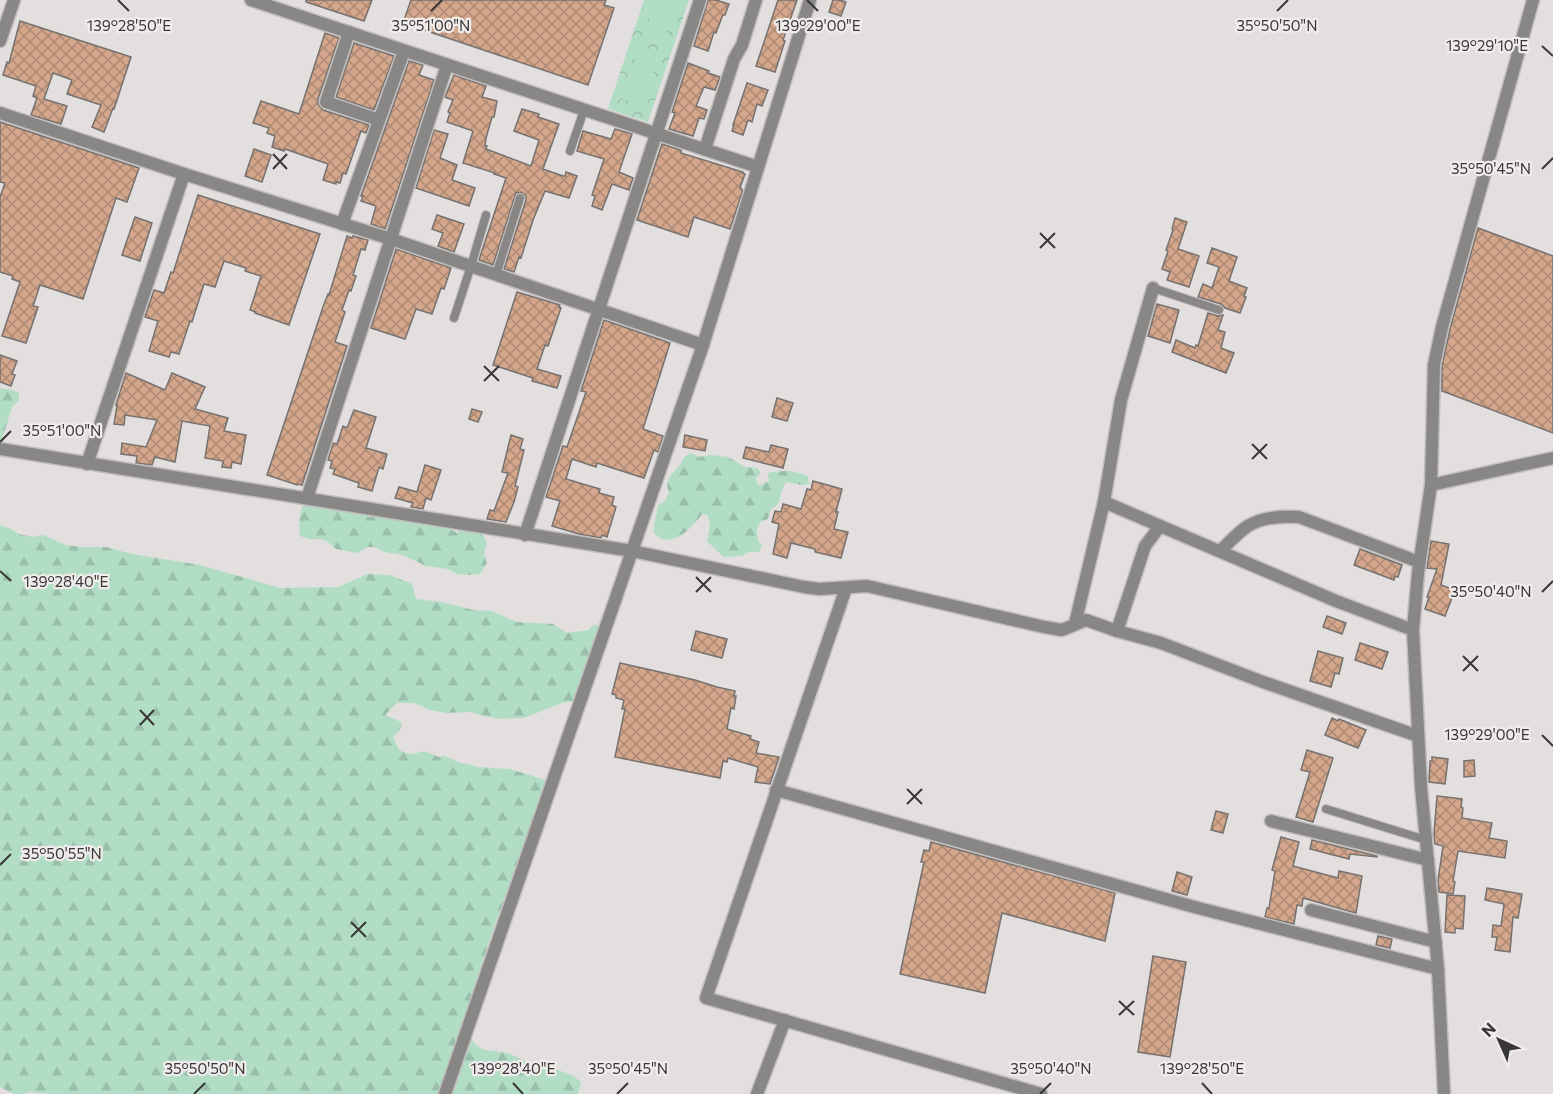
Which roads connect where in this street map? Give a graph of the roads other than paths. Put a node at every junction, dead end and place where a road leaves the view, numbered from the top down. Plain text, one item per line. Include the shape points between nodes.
1 (14, 0) edge
2 (251, 0) edge
3 (700, 0) edge
4 (756, 0) edge
5 (810, 0) edge
6 (1533, 0) edge
7 (349, 32) junction
8 (0, 41) edge
9 (404, 51) junction
10 (447, 65) junction
11 (584, 110) junction
12 (0, 113) edge
13 (379, 120) junction
14 (655, 134) junction
15 (705, 149) junction
16 (570, 151) dead end
17 (758, 168) junction
18 (184, 174) junction
19 (520, 198) dead end
20 (486, 215) dead end
21 (342, 224) junction
22 (391, 239) junction
23 (471, 267) junction
24 (496, 275) junction
25 (1153, 288) joint
26 (598, 310) junction
27 (1219, 310) dead end
28 (454, 318) dead end
29 (703, 345) junction
30 (0, 449) edge
31 (1553, 458) edge
32 (87, 464) junction
33 (1431, 485) junction
34 (307, 498) junction
35 (1104, 502) junction
36 (1161, 526) junction
37 (525, 535) junction
38 (1220, 551) junction
39 (632, 552) junction
40 (1419, 562) junction
41 (846, 588) junction
42 (1075, 624) junction
43 (1413, 630) junction
44 (1117, 631) junction
45 (1418, 736) junction
46 (776, 790) junction
47 (1326, 809) dead end
48 (1271, 821) dead end
49 (1426, 840) junction
50 (1428, 860) junction
51 (1311, 910) dead end
52 (1436, 942) junction
53 (1438, 969) junction
54 (785, 1020) junction
55 (445, 1094) edge
56 (757, 1094) edge
57 (1041, 1094) edge
58 (1444, 1094) edge

1 - 8 street
2 - 7 street
3 - 14 street
4 - 15 street
5 - 17 street
6 - 33 street via 1434,365
7 - 9 street
7 - 13 street via 326,102
9 - 10 street
9 - 13 street
10 - 11 street
10 - 22 street
11 - 14 street
11 - 16 lane
12 - 18 street
13 - 21 street
14 - 15 street
14 - 26 street
15 - 17 street
17 - 29 street
18 - 21 street
18 - 32 street
19 - 24 lane
20 - 23 lane
21 - 22 street
22 - 23 street
22 - 34 street
23 - 24 street
23 - 28 lane
24 - 26 street
25 - 27 lane
25 - 35 street via 1121,400
26 - 29 street
26 - 37 street
29 - 39 street
30 - 32 street
31 - 33 street
32 - 34 street
33 - 40 street
34 - 37 street
35 - 36 street
35 - 42 street
36 - 38 street
36 - 44 street via 1145,546
37 - 39 street
38 - 40 street via 1247,526 1287,516 1299,517
38 - 43 street
39 - 41 street via 804,587
39 - 55 street
40 - 43 street
41 - 42 street via 867,586 1062,630
41 - 46 street
42 - 44 street via 1086,620
43 - 45 street
44 - 45 street via 1161,643
45 - 49 street
46 - 53 street via 1198,908
46 - 54 street via 706,998
47 - 49 lane
48 - 50 street
49 - 50 street
50 - 52 street
51 - 52 street
52 - 53 street
53 - 58 street
54 - 56 street
54 - 57 street

